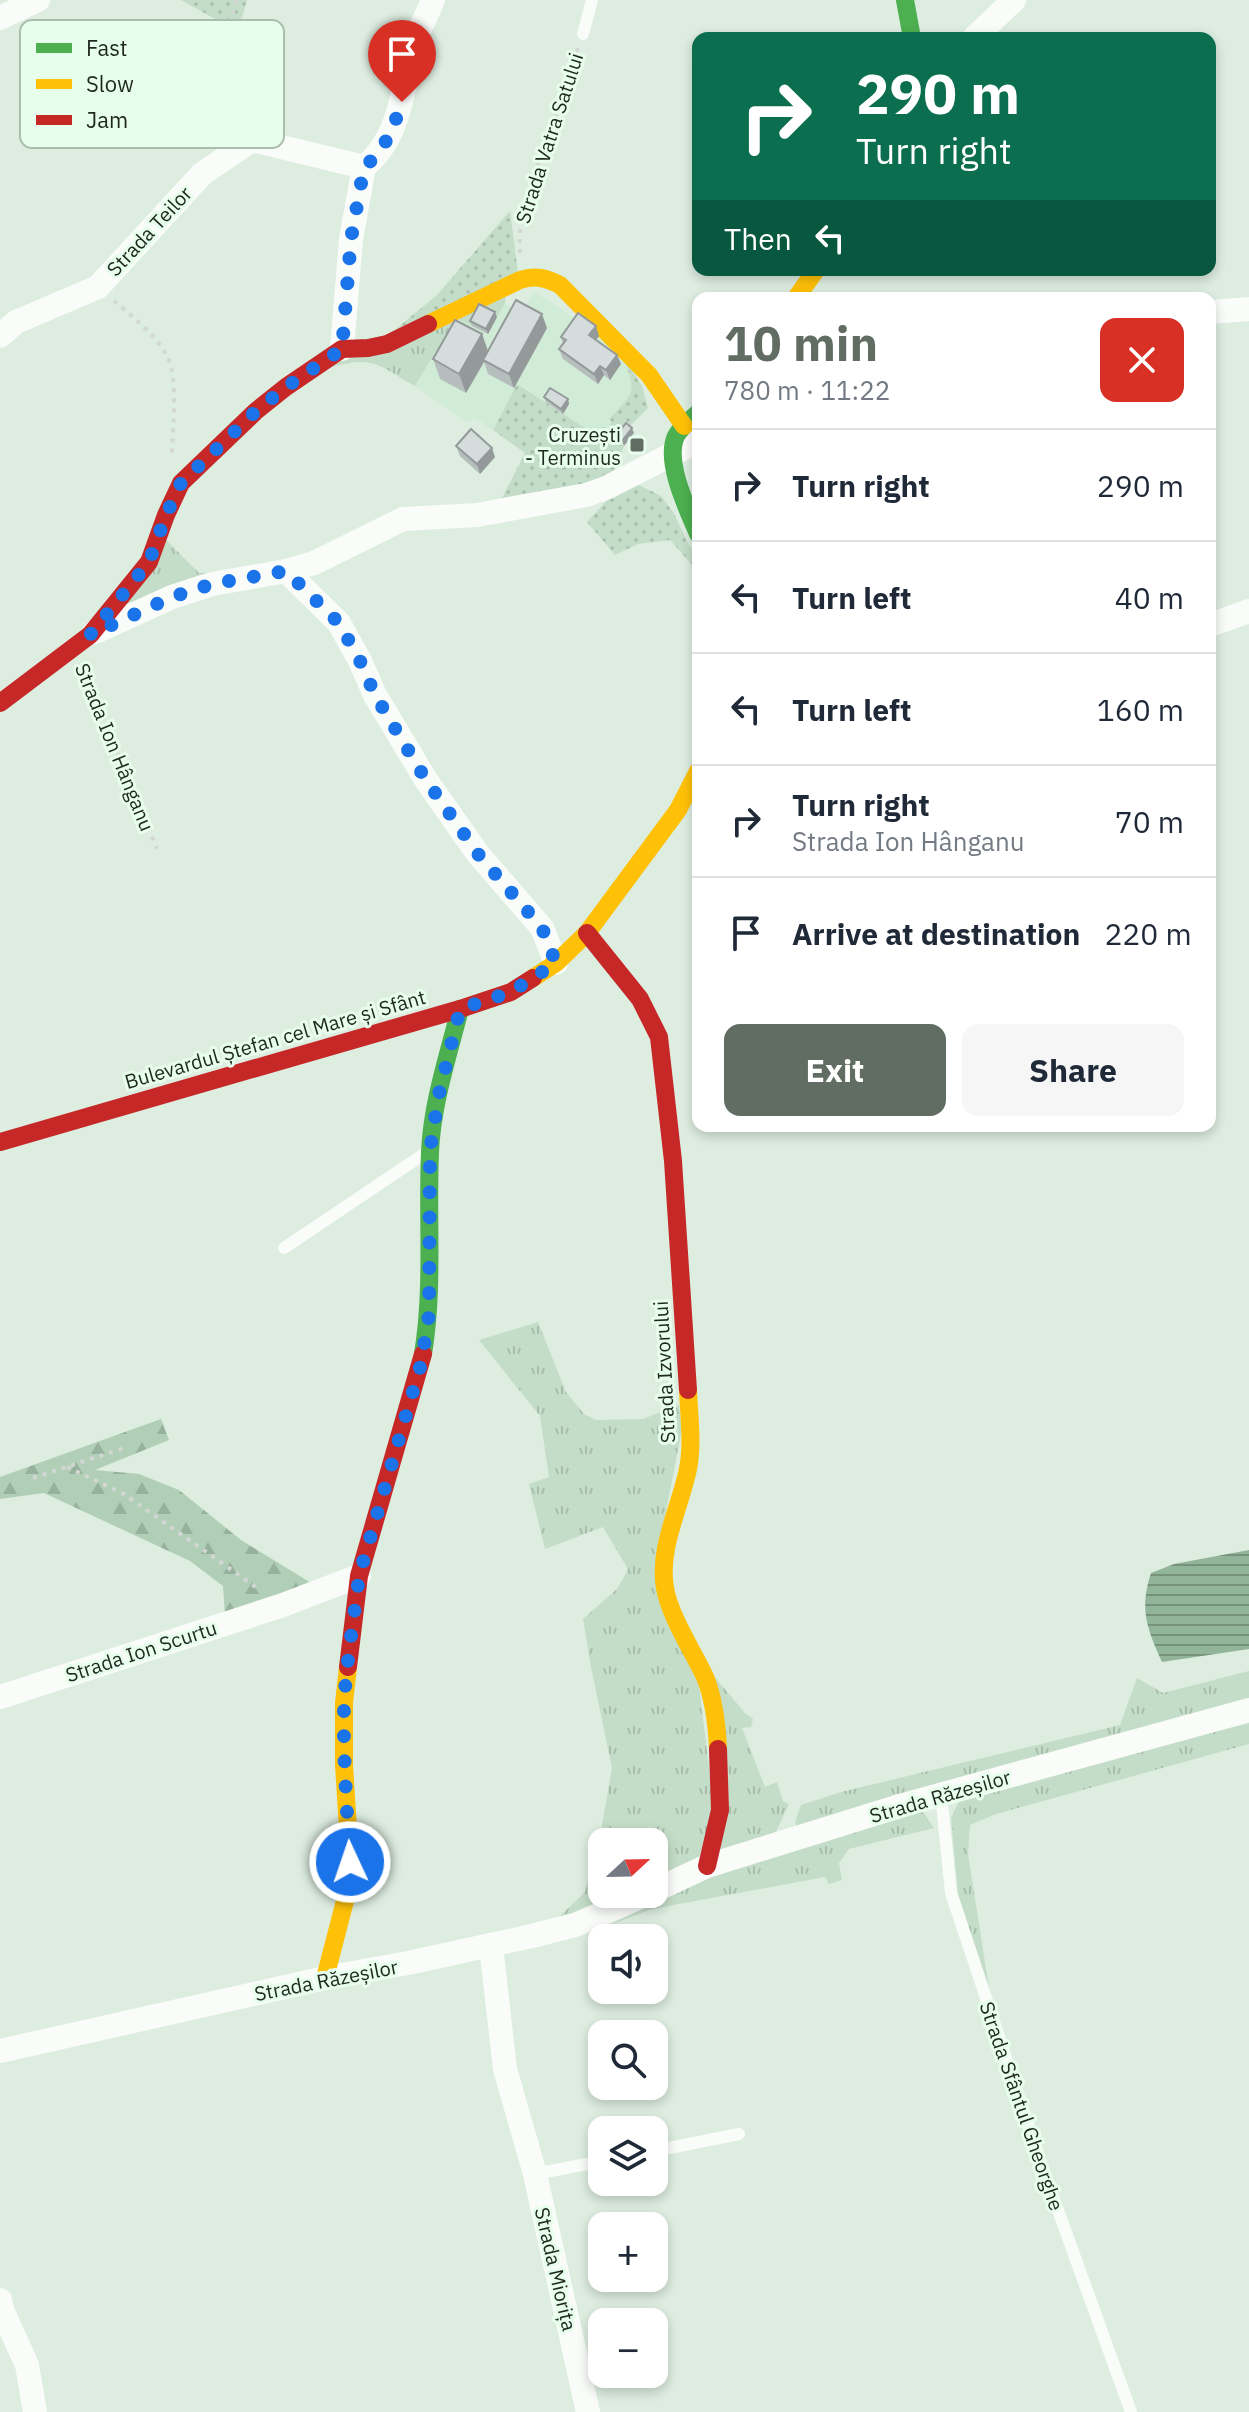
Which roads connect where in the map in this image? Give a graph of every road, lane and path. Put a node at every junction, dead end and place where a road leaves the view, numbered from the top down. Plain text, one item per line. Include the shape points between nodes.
1 (38, 0) edge
2 (236, 0) edge
3 (433, 0) edge
4 (592, 0) edge
5 (905, 0) edge
6 (1014, 0) edge
7 (0, 18) edge
8 (231, 20) edge
9 (911, 32) edge
10 (980, 32) edge
11 (583, 34) joint
12 (240, 148) edge
13 (284, 148) edge
14 (364, 167) junction
15 (529, 276) junction
16 (98, 287) junction
17 (1249, 309) edge
18 (1216, 312) edge
19 (0, 336) edge
20 (342, 349) junction
21 (692, 426) edge
22 (692, 428) edge
23 (672, 454) junction
24 (181, 483) junction
25 (692, 518) edge
26 (286, 571) junction
27 (1249, 611) edge
28 (1216, 623) edge
29 (82, 640) junction
30 (0, 703) edge
31 (692, 783) edge
32 (157, 849) dead end
33 (587, 933) junction
34 (556, 963) junction
35 (460, 1009) junction
36 (0, 1142) edge
37 (430, 1150) junction
38 (284, 1248) dead end
39 (124, 1448) dead end
40 (67, 1467) junction
41 (33, 1478) dead end
42 (359, 1576) junction
43 (283, 1605) junction
44 (0, 1697) edge
45 (1249, 1710) edge
46 (941, 1794) junction
47 (707, 1866) junction
48 (668, 1884) edge
49 (614, 1908) edge
50 (491, 1946) junction
51 (325, 1978) junction
52 (0, 2051) edge
53 (739, 2134) dead end
54 (668, 2148) edge
55 (588, 2164) edge
56 (535, 2174) junction
57 (0, 2300) edge
58 (35, 2412) edge
59 (588, 2412) edge
60 (1131, 2412) edge

1 - 7 street
2 - 8 path
3 - 14 street via 414,44 390,137
4 - 11 lane, Strada Vatra Satului
5 - 9 street
6 - 10 street
11 - 15 path, Strada Vatra Satului via 526,195 518,233
12 - 16 street, Strada Teilor via 202,174
13 - 14 street
14 - 20 street via 351,239
15 - 20 street via 387,344
15 - 21 street via 542,275 560,285
16 - 19 street, Strada Teilor via 16,322
16 - 24 path via 154,337 168,358 173,376 172,464
17 - 18 street
20 - 24 street, Strada Ion Hânganu via 256,411
22 - 23 street
23 - 25 street
23 - 26 street via 586,495 477,515 403,519 314,563
24 - 29 street, Strada Ion Hânganu via 149,562
26 - 29 street via 172,597
26 - 34 street via 339,623 418,768 478,854 542,928
27 - 28 street
29 - 30 street, Strada Ion Hânganu
29 - 32 path, Strada Ion Hânganu
31 - 33 street, Bulevardul Ștefan cel Mare și Sfânt via 678,810
33 - 34 street, Bulevardul Ștefan cel Mare și Sfânt
33 - 47 street, Strada Izvorului via 640,999 659,1037 673,1161 691,1442 664,1555 665,1589 706,1680 717,1727 720,1810
34 - 35 street, Bulevardul Ștefan cel Mare și Sfânt via 511,992
35 - 36 street, Bulevardul Ștefan cel Mare și Sfânt
35 - 37 street
37 - 38 lane
37 - 42 street via 429,1315 421,1364
39 - 40 path
40 - 41 path
40 - 43 path via 124,1494
42 - 43 street, Strada Ion Scurtu
42 - 51 street via 344,1703 350,1862
43 - 44 street, Strada Ion Scurtu
45 - 46 street, Strada Răzeșilor
46 - 47 street, Strada Răzeșilor
46 - 60 lane, Strada Sfântul Gheorghe via 951,1893
47 - 48 street, Strada Răzeșilor
49 - 50 street, Strada Răzeșilor via 575,1925
50 - 51 street, Strada Răzeșilor
50 - 56 street, Strada Miorița via 505,2069
51 - 52 street, Strada Răzeșilor
53 - 54 lane
55 - 56 lane
56 - 59 street, Strada Miorița
57 - 58 street via 27,2365

